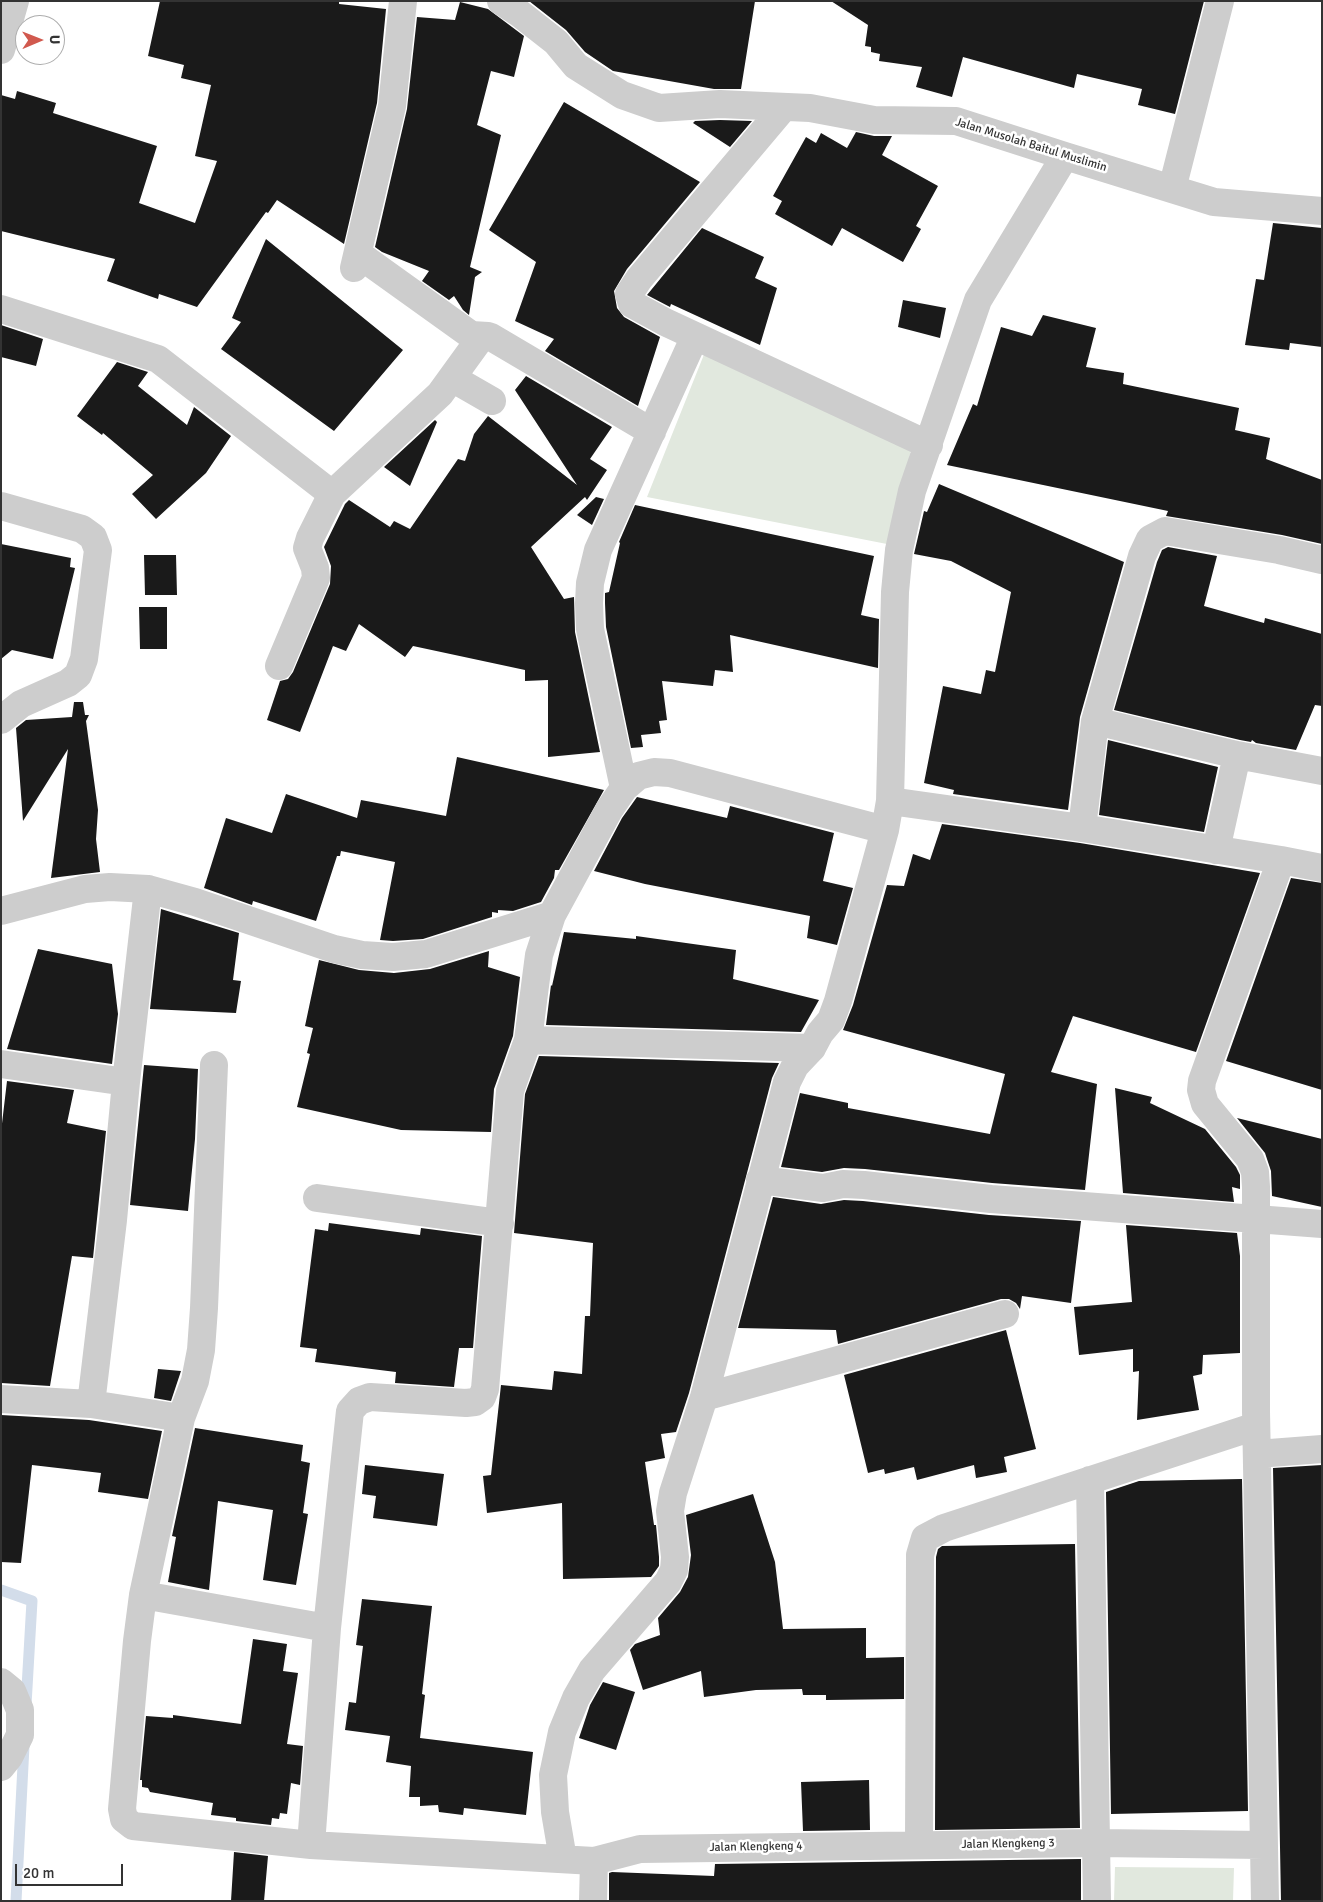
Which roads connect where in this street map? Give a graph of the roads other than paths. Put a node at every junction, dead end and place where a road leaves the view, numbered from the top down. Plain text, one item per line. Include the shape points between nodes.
1 (15, 1) edge
2 (403, 1) edge
3 (1220, 1) edge
4 (515, 5) edge
5 (1, 50) edge
6 (784, 107) junction
7 (1065, 156) junction
8 (1172, 188) junction
9 (1322, 211) edge
10 (1, 309) edge
11 (482, 336) junction
12 (695, 336) junction
13 (452, 378) junction
14 (492, 401) dead end
15 (652, 432) junction
16 (929, 444) junction
17 (332, 494) junction
18 (1, 506) edge
19 (1322, 560) edge
20 (280, 666) dead end
21 (1, 720) edge
22 (1095, 721) junction
23 (1237, 755) junction
24 (1322, 771) edge
25 (624, 788) junction
26 (890, 801) junction
27 (1082, 828) junction
28 (885, 830) junction
29 (1216, 850) junction
30 (1281, 860) junction
31 (1322, 868) edge
32 (148, 889) junction
33 (1, 911) edge
34 (552, 915) junction
35 (528, 1040) junction
36 (812, 1048) junction
37 (1, 1064) edge
38 (214, 1065) dead end
39 (126, 1082) junction
40 (760, 1180) junction
41 (317, 1198) dead end
42 (1256, 1219) junction
43 (500, 1223) junction
44 (1322, 1224) edge
45 (1004, 1314) dead end
46 (704, 1397) junction
47 (1, 1400) edge
48 (91, 1404) junction
49 (181, 1418) junction
50 (1256, 1426) junction
51 (1322, 1449) edge
52 (1257, 1454) junction
53 (1090, 1480) junction
54 (143, 1595) junction
55 (327, 1628) junction
56 (1, 1682) edge
57 (1, 1767) edge
58 (1097, 1843) junction
59 (311, 1845) junction
60 (919, 1845) junction
61 (1264, 1845) junction
62 (563, 1859) junction
63 (594, 1861) junction
64 (593, 1901) edge
65 (1097, 1901) edge
66 (1265, 1901) edge

1 - 5 street
2 - 11 street via 392,106 356,261 471,335
3 - 8 street
4 - 6 street, Jalan Musolah Baitul Muslimin via 556,42 576,66 622,95 659,108 720,104
6 - 7 street, Jalan Musolah Baitul Muslimin via 810,108 874,120 956,120
6 - 12 street via 629,294 632,304
7 - 8 street, Jalan Musolah Baitul Muslimin
7 - 16 street via 978,300
8 - 9 street, Jalan Musolah Baitul Muslimin via 1214,202
10 - 17 street via 158,359
11 - 13 street
11 - 15 street via 491,337
12 - 15 street
12 - 16 street
13 - 14 street
13 - 17 street via 440,394
15 - 25 street via 598,550 590,583 590,629
16 - 26 street via 912,492 899,550
17 - 20 street via 307,548 316,578
18 - 21 street via 82,529 93,538 98,550 84,659 78,675 68,683 21,704
19 - 22 street via 1166,531 1150,539 1142,556
22 - 23 street
22 - 27 street
23 - 24 street
23 - 29 street
25 - 28 street via 638,776 670,773
25 - 34 street
26 - 27 street
26 - 28 street
27 - 29 street
28 - 36 street via 838,1001 831,1020
29 - 30 street
30 - 31 street
30 - 42 street via 1201,1090 1205,1104 1250,1159 1255,1172
32 - 33 street via 85,889
32 - 34 street via 309,941 362,955 393,957 426,954
32 - 39 street
34 - 35 street via 539,956
35 - 36 street
35 - 43 street via 510,1090
36 - 40 street via 795,1066 787,1082
37 - 39 street
38 - 49 street via 204,1308 194,1381
39 - 48 street
40 - 42 street via 823,1188 843,1184 864,1185 991,1199
40 - 46 street
41 - 43 street
42 - 44 street
42 - 50 street
43 - 55 street via 482,1397 466,1404 370,1397 359,1401 350,1411
45 - 46 street
46 - 62 street via 670,1510 674,1570 668,1582 592,1670 562,1732 553,1775
47 - 48 street
48 - 49 street
49 - 54 street
50 - 52 street
50 - 53 street
51 - 52 street
52 - 61 street
53 - 58 street
53 - 60 street via 944,1528 925,1538 920,1555
54 - 55 street
54 - 59 street, Jalan Klengkeng 4 via 122,1809 124,1819 133,1826
55 - 59 street
56 - 57 street via 12,1691 20,1710 20,1735
58 - 60 street, Jalan Klengkeng 3
58 - 61 street, Jalan Klengkeng 3
58 - 65 street
59 - 62 street, Jalan Klengkeng 4
60 - 63 street, Jalan Klengkeng 4 via 640,1849
61 - 66 street
62 - 63 street, Jalan Klengkeng 4
63 - 64 street

